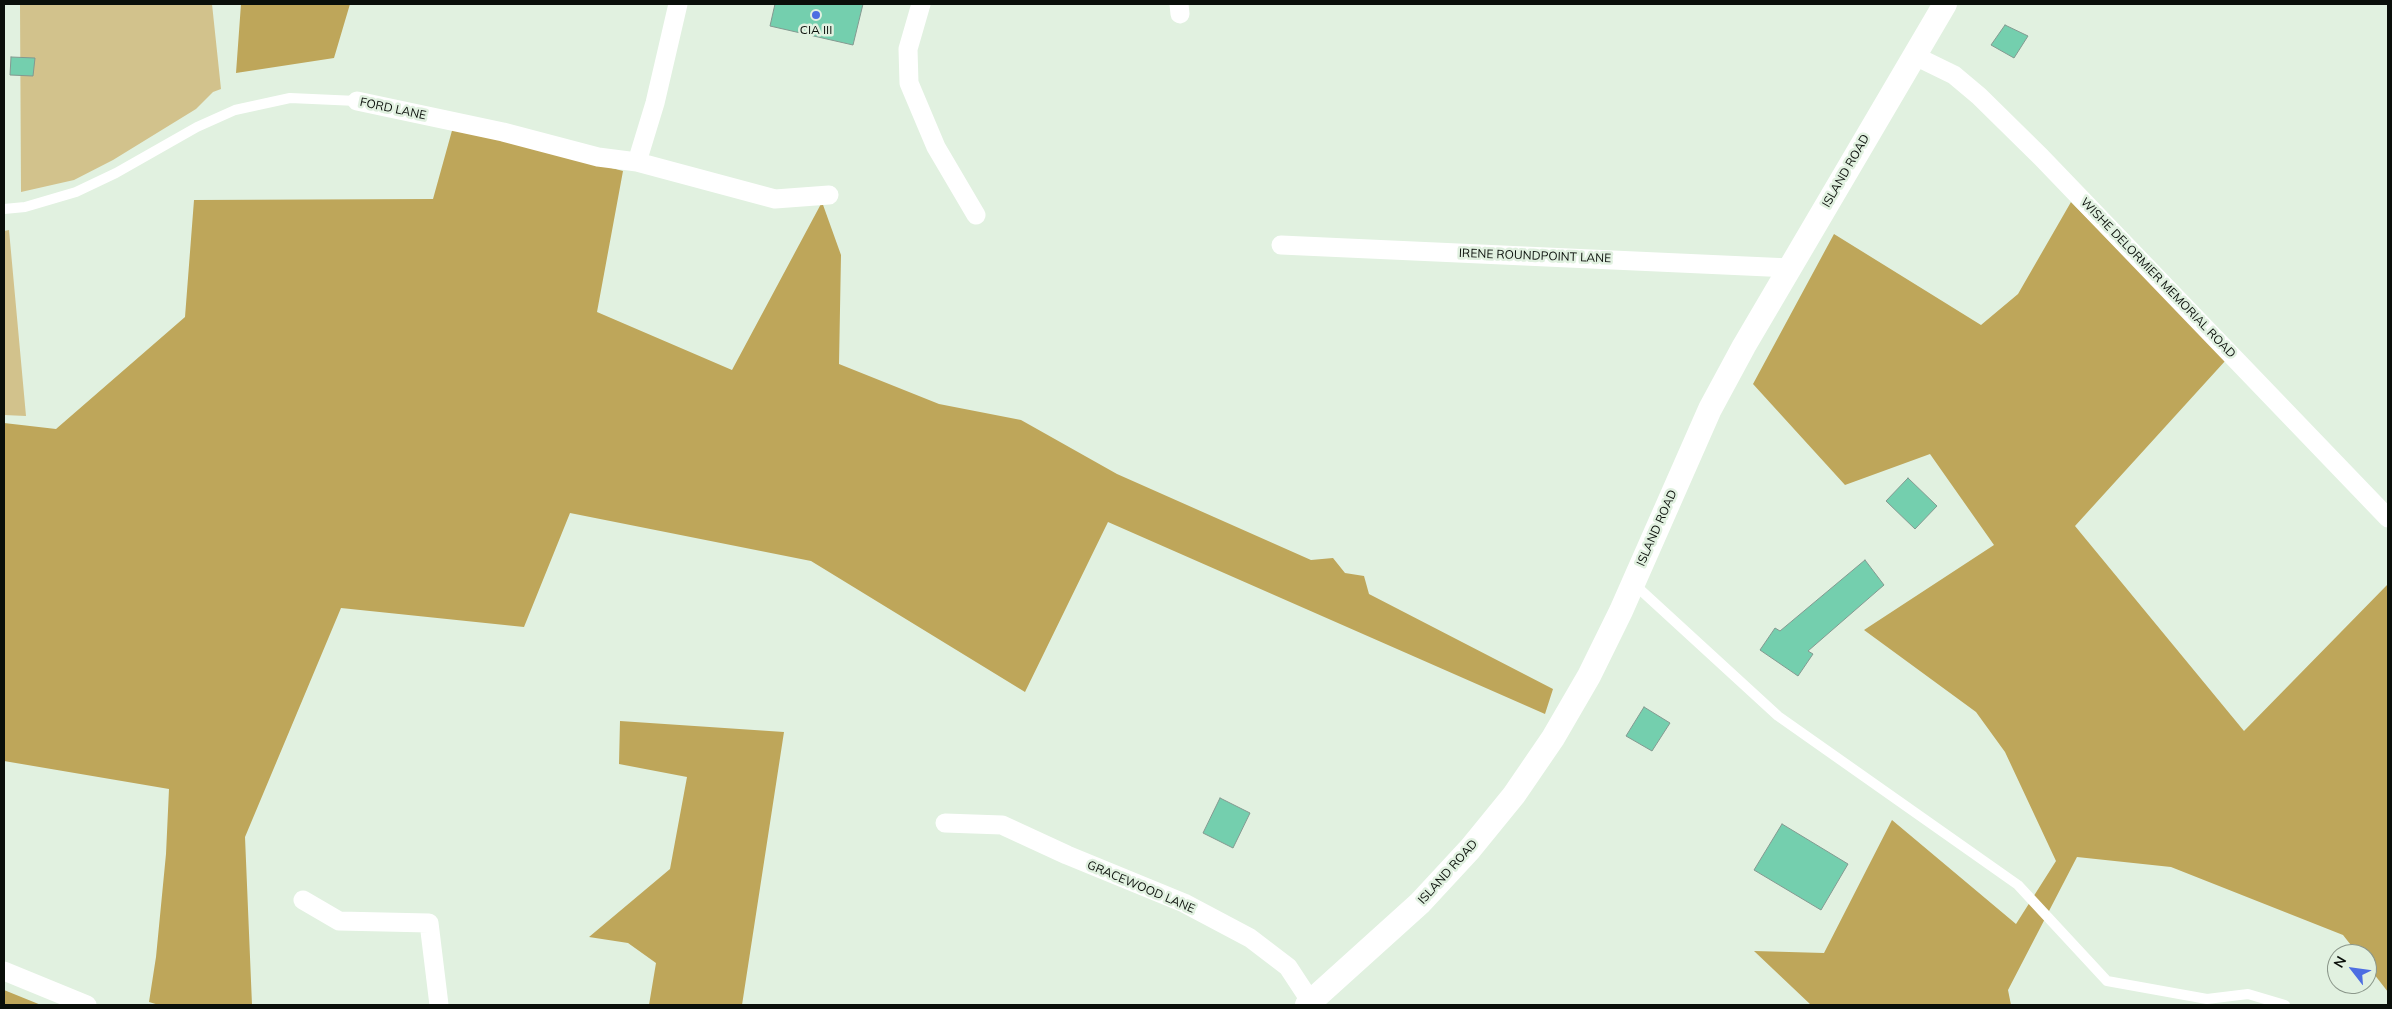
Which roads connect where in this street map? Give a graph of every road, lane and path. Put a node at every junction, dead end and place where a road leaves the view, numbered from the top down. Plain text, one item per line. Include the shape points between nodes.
1 (678, 4) edge
2 (921, 4) edge
3 (1945, 4) edge
4 (1913, 55) junction
5 (356, 101) joint
6 (637, 162) junction
7 (829, 195) dead end
8 (4, 210) edge
9 (976, 215) dead end
10 (1281, 246) dead end
11 (1790, 268) junction
12 (2388, 518) edge
13 (1633, 584) junction
14 (945, 823) dead end
15 (303, 900) dead end
16 (4, 971) edge
17 (1309, 1003) edge
18 (87, 1005) edge
19 (439, 1005) edge
20 (2285, 1005) edge

1 - 6 street via 655,103
2 - 9 street via 908,49 909,83 936,147
3 - 4 street, ISLAND ROAD
4 - 11 street, ISLAND ROAD
4 - 12 street, WISHE DELORMIER MEMORIAL ROAD via 1954,75 1979,96
5 - 6 street, FORD LANE via 502,132 598,157
5 - 8 lane, FORD LANE via 290,98 235,110 76,192
6 - 7 street, FORD LANE via 775,199
10 - 11 street, IRENE ROUNDPOINT LANE
11 - 13 street, ISLAND ROAD via 1710,409
13 - 17 street, ISLAND ROAD via 1589,676 1553,738 1514,795 1420,903
13 - 20 lane via 1778,716 2018,885 2107,981 2207,999 2248,994
14 - 17 street, GRACEWOOD LANE via 1002,825 1184,903 1250,938 1288,967
15 - 19 street via 339,921 429,923
16 - 18 street

